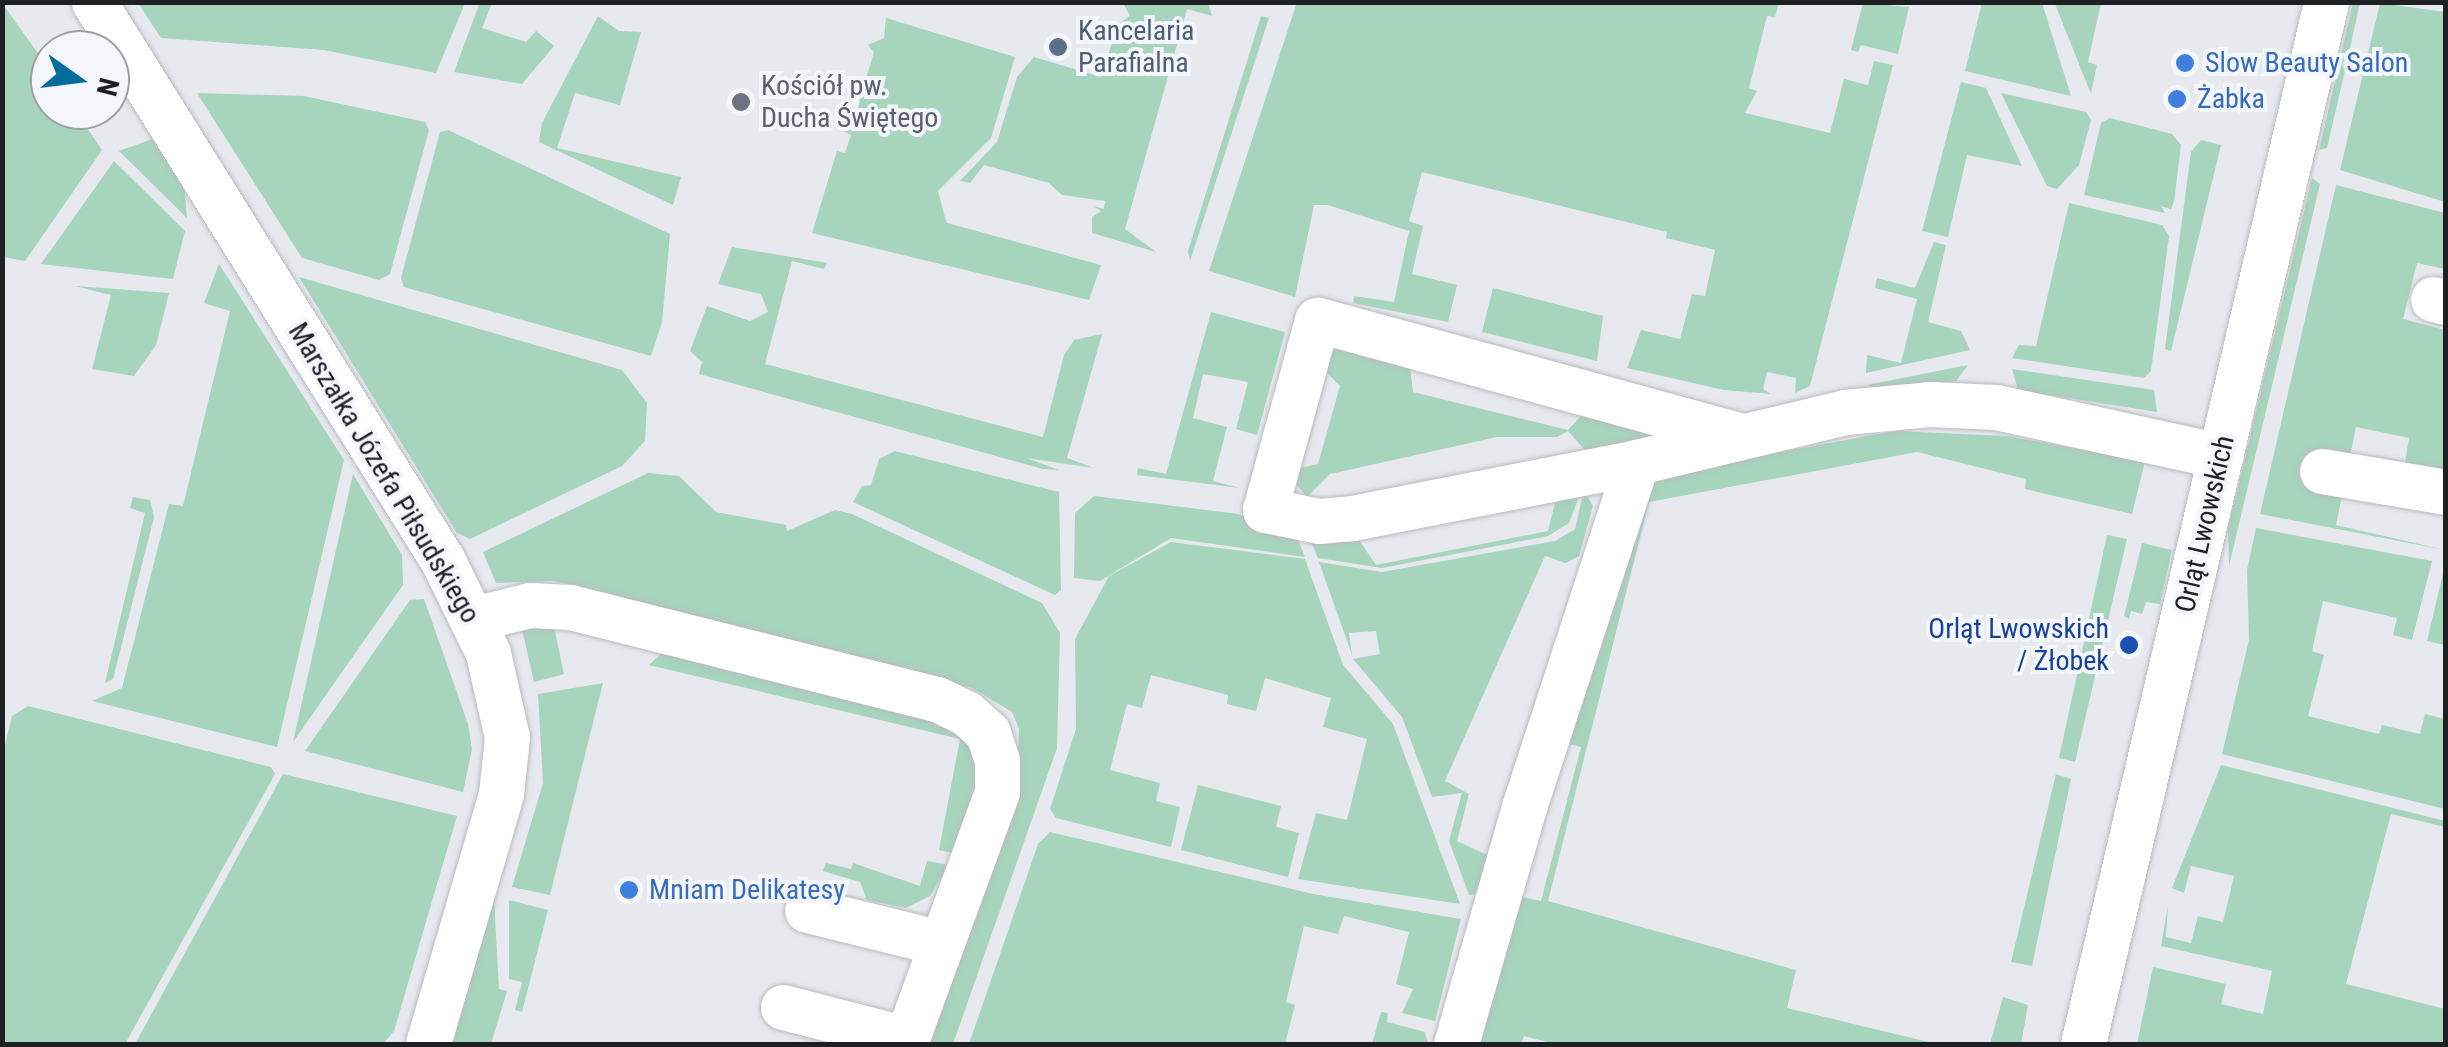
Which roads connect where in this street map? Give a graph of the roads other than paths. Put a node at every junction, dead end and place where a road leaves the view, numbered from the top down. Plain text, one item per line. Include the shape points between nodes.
1 (94, 2) edge
2 (2326, 2) edge
3 (1735, 434) junction
4 (2221, 456) junction
5 (1637, 462) junction
6 (2322, 471) dead end
7 (2446, 492) edge
8 (473, 619) junction
9 (807, 910) dead end
10 (941, 943) junction
11 (782, 1007) dead end
12 (906, 1042) edge
13 (428, 1044) edge
14 (1456, 1044) edge
15 (2083, 1044) edge

1 - 8 street, Marszałka Józefa Piłsudskiego
2 - 4 street, Orląt Lwowskich
3 - 4 street via 1844,412 1956,403
3 - 5 street
3 - 5 street via 1317,320 1265,510 1334,521
4 - 15 street, Orląt Lwowskich
5 - 14 street via 1524,807
6 - 7 street
8 - 10 street via 530,605 570,606 966,713 988,733 997,760 996,792
8 - 13 street, Marszałka Józefa Piłsudskiego via 500,692 507,737 501,794
9 - 10 street
10 - 12 street
11 - 12 street

